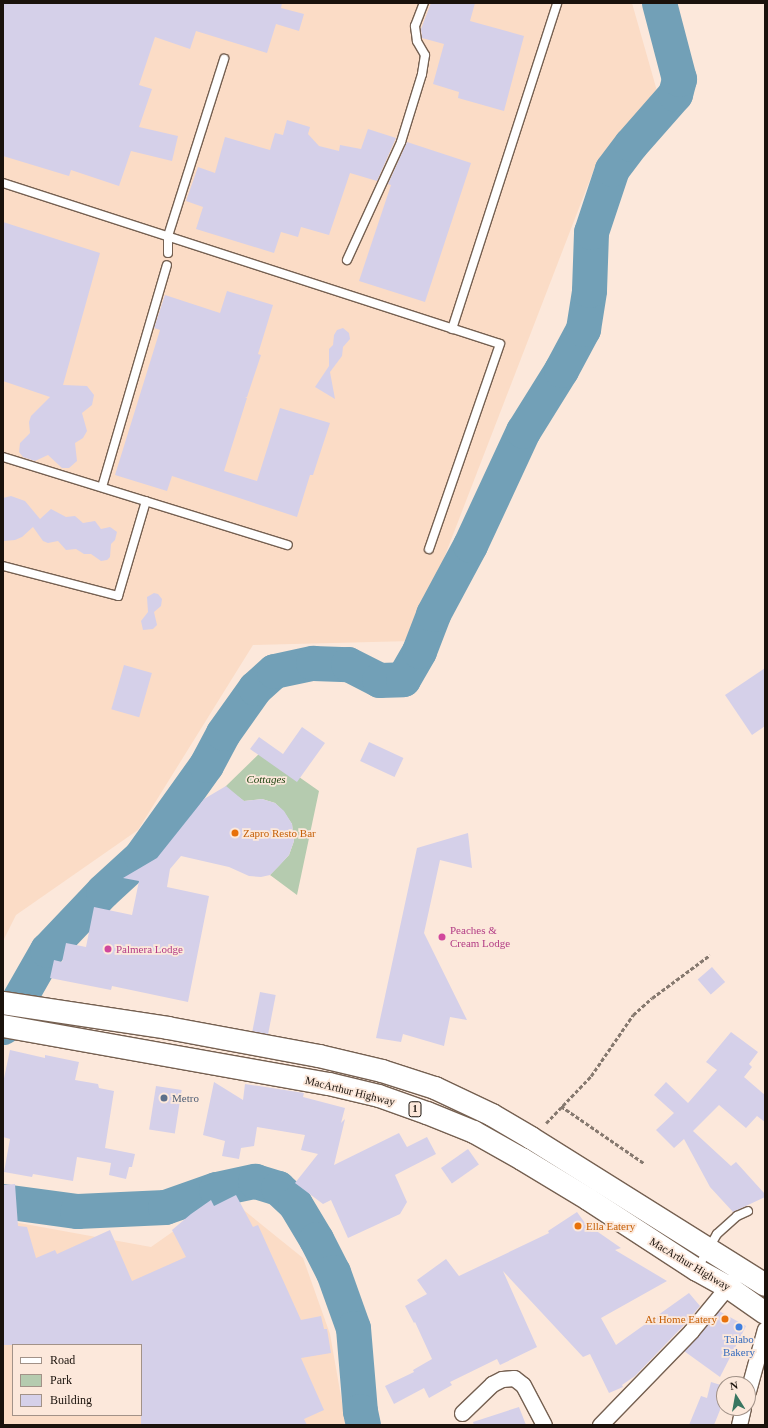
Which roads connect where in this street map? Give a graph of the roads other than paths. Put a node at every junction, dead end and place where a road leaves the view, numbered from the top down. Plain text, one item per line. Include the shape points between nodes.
1 (424, 3) edge
2 (557, 3) edge
3 (224, 59) dead end
4 (3, 183) edge
5 (168, 236) junction
6 (168, 253) dead end
7 (348, 260) dead end
8 (167, 265) dead end
9 (452, 329) junction
10 (3, 457) edge
11 (102, 487) junction
12 (146, 501) junction
13 (288, 546) dead end
14 (429, 549) dead end
15 (3, 566) edge
16 (12, 1005) edge
17 (10, 1027) edge
18 (198, 1047) junction
19 (748, 1211) dead end
20 (707, 1249) junction
21 (697, 1270) junction
22 (734, 1278) junction
23 (765, 1285) edge
24 (765, 1313) edge
25 (765, 1329) edge
26 (752, 1376) edge
27 (462, 1413) dead end
28 (544, 1425) edge
29 (600, 1425) edge

1 - 7 lane via 415,26 417,41 426,55 422,74 401,142
2 - 9 lane
3 - 5 lane
4 - 5 lane
5 - 6 lane
5 - 9 lane
8 - 11 lane
9 - 14 lane via 500,344
10 - 11 lane
11 - 12 lane
12 - 13 lane
12 - 15 lane via 118,596
16 - 18 highway, MacArthur Highway / 1
17 - 18 highway, MacArthur Highway / 1
18 - 20 highway, MacArthur Highway / 1 via 319,1056 382,1071 434,1088 492,1115
18 - 21 highway, MacArthur Highway / 1 via 322,1083 379,1096 474,1132 588,1199
19 - 20 lane via 737,1216 717,1234
20 - 21 lane
20 - 22 highway, MacArthur Highway / 1
21 - 22 highway, MacArthur Highway / 1
22 - 23 highway, MacArthur Highway / 1
22 - 24 highway, MacArthur Highway / 1
22 - 29 street via 691,1331
25 - 26 street
27 - 28 street via 492,1384 502,1379 514,1378 523,1385

